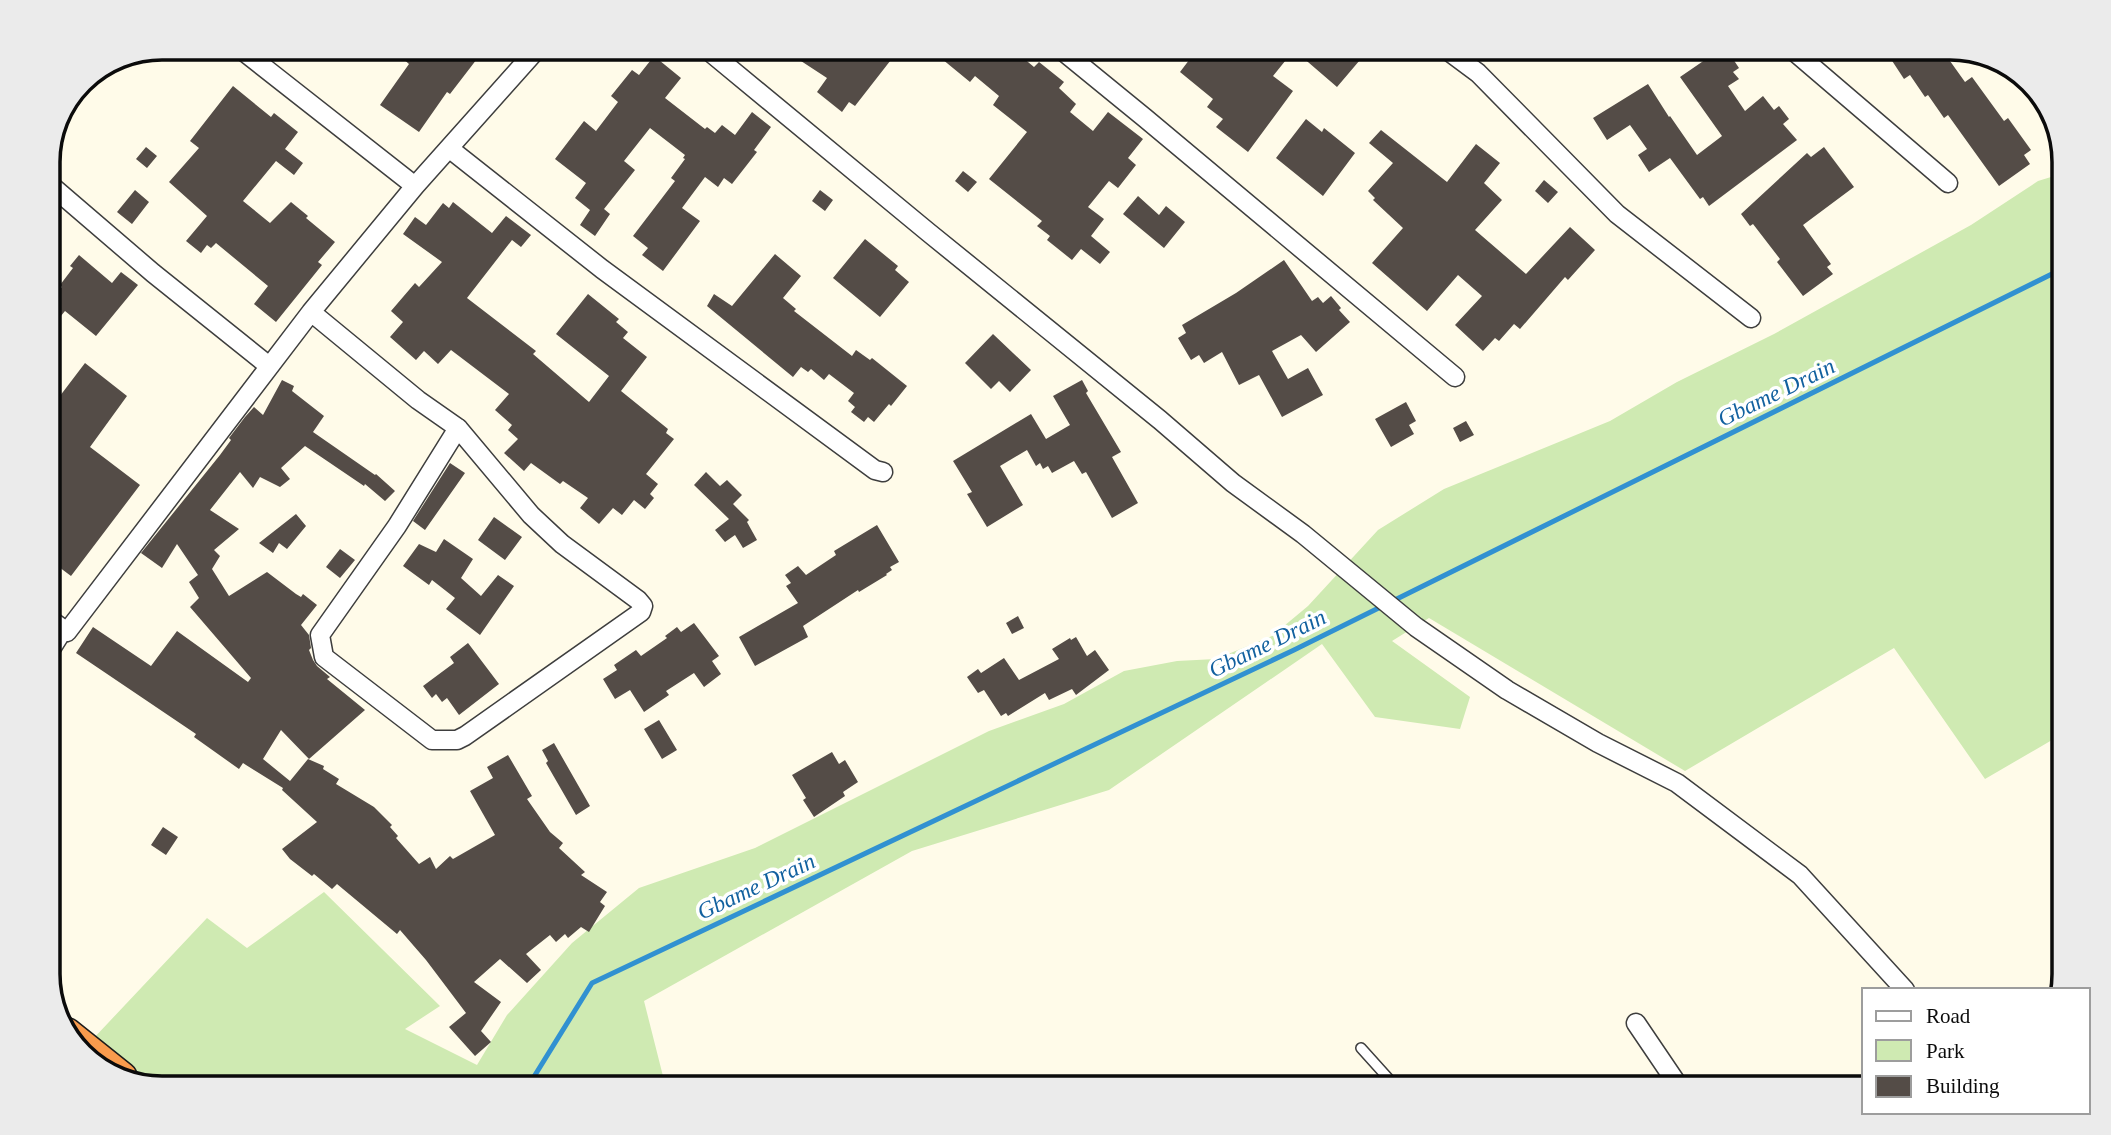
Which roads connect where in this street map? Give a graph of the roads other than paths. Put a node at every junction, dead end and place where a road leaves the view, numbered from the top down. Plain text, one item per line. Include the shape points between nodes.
1 (252, 59) edge
2 (529, 59) edge
3 (719, 59) edge
4 (1073, 59) edge
5 (1459, 59) edge
6 (1802, 59) edge
7 (450, 149) junction
8 (1948, 183) dead end
9 (415, 186) junction
10 (60, 193) edge
11 (311, 312) junction
12 (1751, 318) dead end
13 (269, 366) junction
14 (1455, 377) dead end
15 (458, 428) junction
16 (883, 472) dead end
17 (60, 627) edge
18 (67, 632) junction
19 (60, 642) edge
20 (1903, 988) edge
21 (1636, 1023) dead end
22 (1361, 1048) dead end
23 (1386, 1076) edge
24 (1672, 1076) edge

1 - 9 street
2 - 7 street
3 - 20 street via 1233,483 1416,627 1507,690 1677,783 1800,875
4 - 14 street
5 - 12 street via 1617,214
6 - 8 street
7 - 9 street
7 - 16 street via 623,285
9 - 11 street
10 - 13 street
11 - 13 street
11 - 15 street
13 - 18 street
15 - 15 street via 397,526 320,635 324,657 432,740 466,736 641,612 643,606 531,515
17 - 18 street
18 - 19 lane
21 - 24 street
22 - 23 lane

